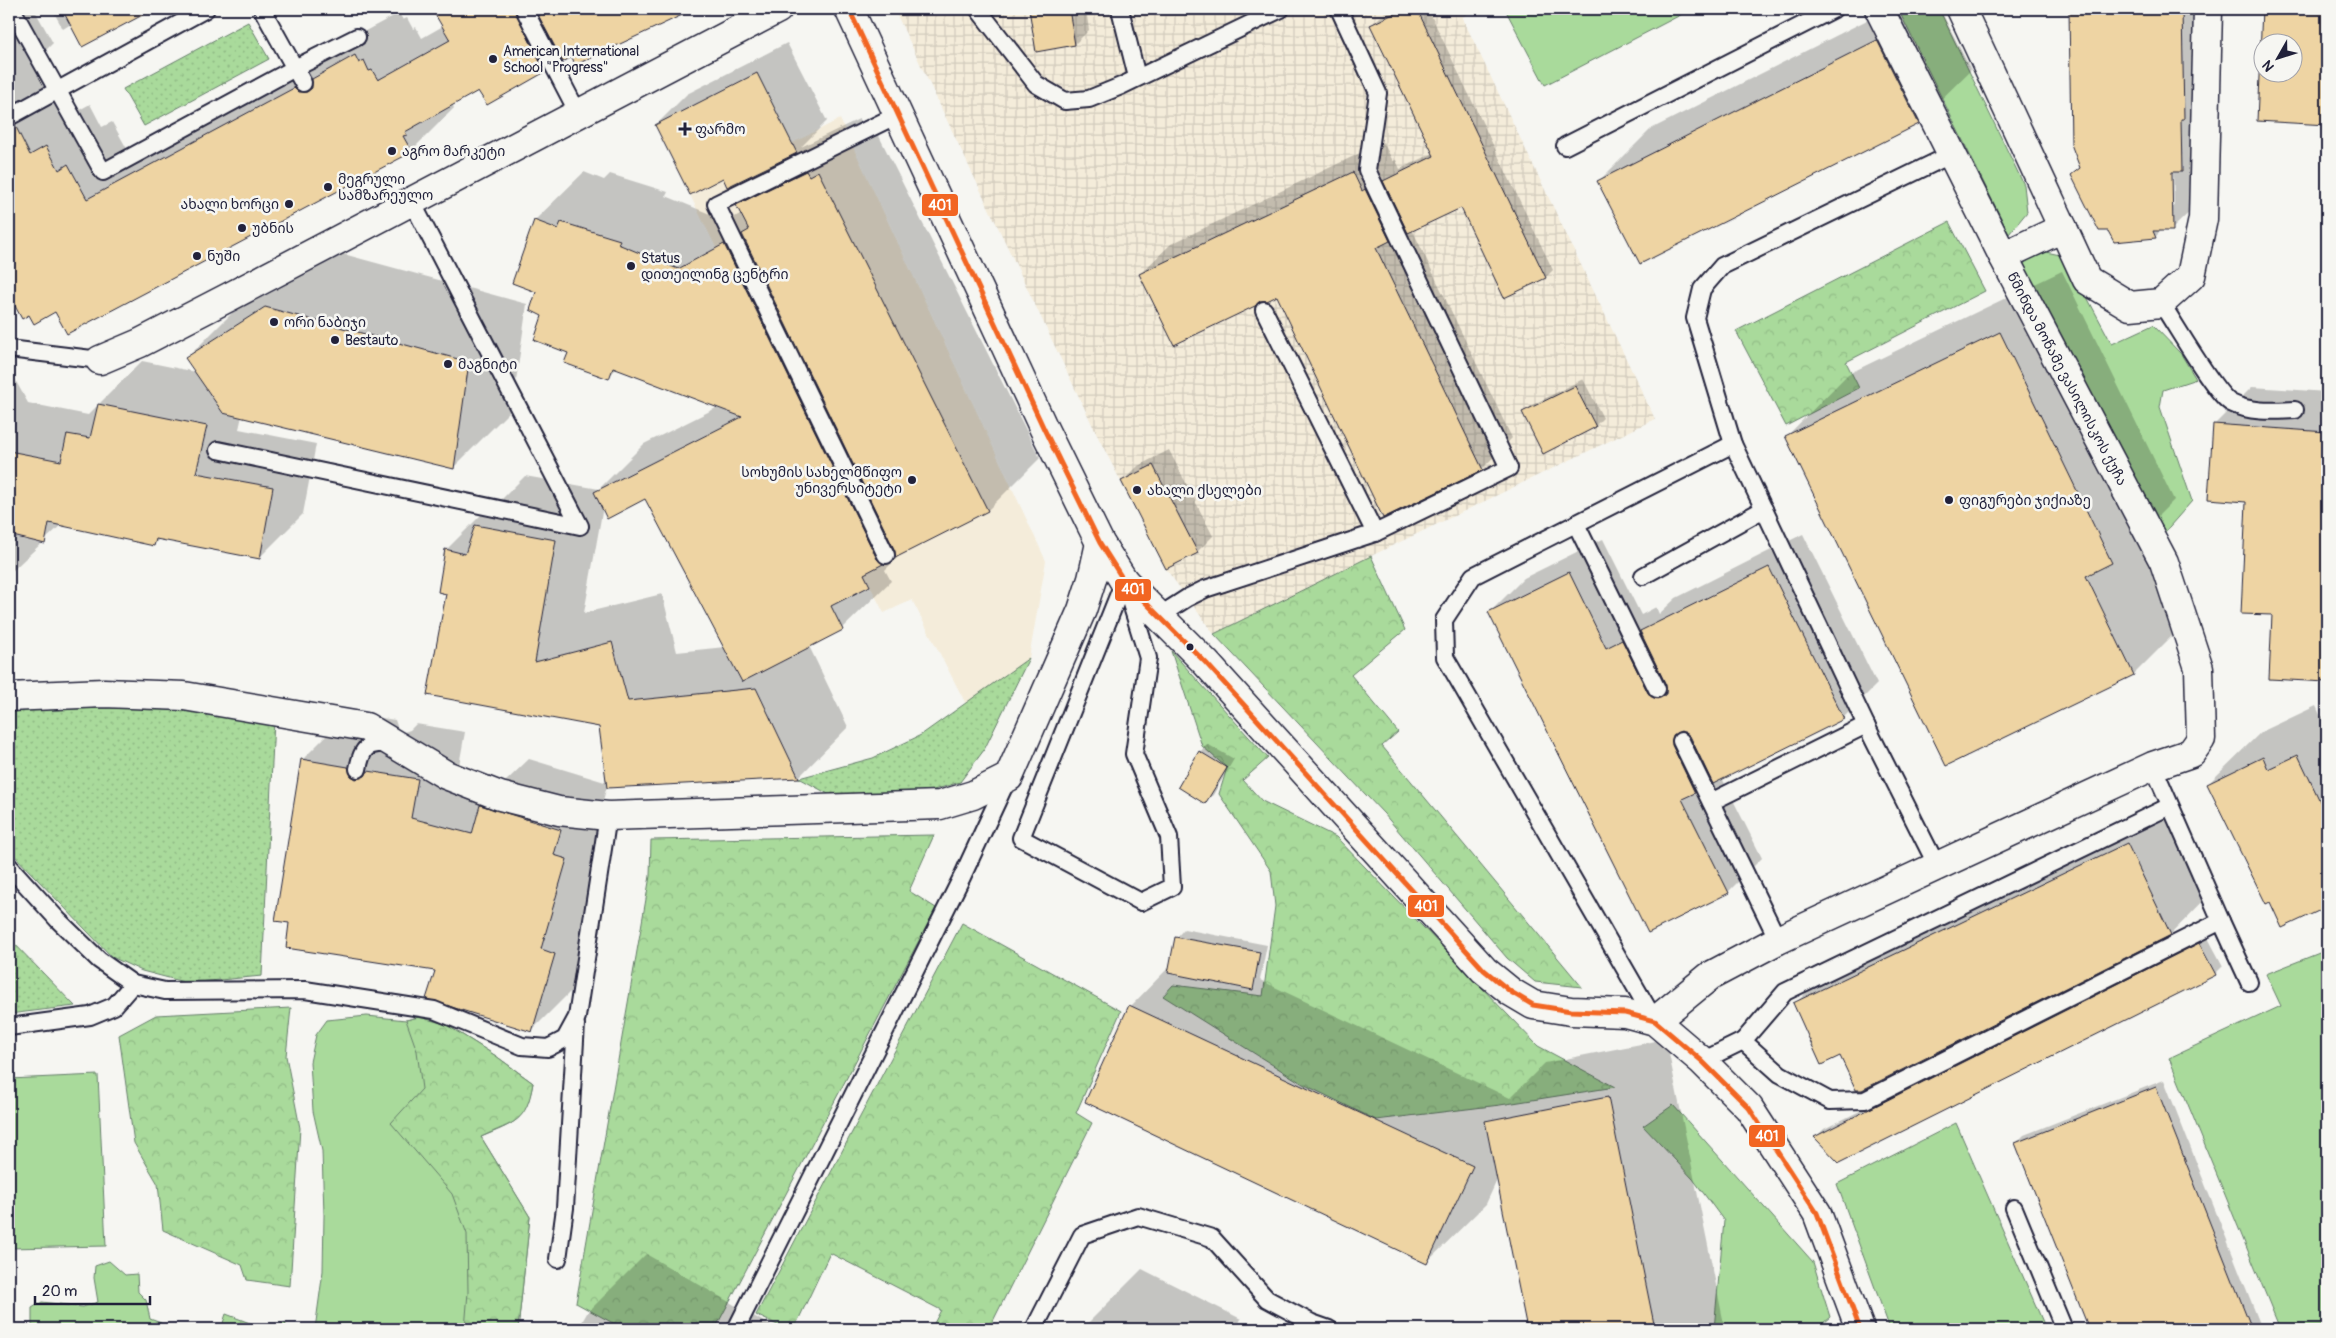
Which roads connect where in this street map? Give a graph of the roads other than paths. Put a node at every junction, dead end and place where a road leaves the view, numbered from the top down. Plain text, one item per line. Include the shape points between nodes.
1 (12, 9) edge
2 (206, 9) edge
3 (262, 9) edge
4 (524, 9) edge
5 (778, 9) edge
6 (849, 9) edge
7 (978, 9) edge
8 (1120, 9) edge
9 (1281, 9) edge
10 (1339, 9) edge
11 (1834, 9) edge
12 (1880, 9) edge
13 (1961, 9) edge
14 (2208, 9) edge
15 (357, 37) dead end
16 (295, 68) junction
17 (1138, 78) junction
18 (303, 83) dead end
19 (58, 91) junction
20 (579, 114) junction
21 (897, 115) junction
22 (9, 117) edge
23 (1566, 146) dead end
24 (1952, 154) junction
25 (412, 202) junction
26 (2063, 228) junction
27 (2003, 256) junction
28 (2161, 303) junction
29 (1264, 310) dead end
30 (9, 349) edge
31 (100, 360) joint
32 (2295, 410) dead end
33 (1733, 444) junction
34 (218, 450) dead end
35 (1764, 509) junction
36 (1576, 524) junction
37 (1375, 533) junction
38 (1100, 543) junction
39 (886, 555) dead end
40 (1643, 576) dead end
41 (1124, 581) junction
42 (1159, 616) junction
43 (1657, 689) dead end
44 (9, 697) edge
45 (1866, 725) junction
46 (1681, 741) dead end
47 (393, 743) junction
48 (2152, 766) junction
49 (358, 769) dead end
50 (1008, 777) junction
51 (1710, 802) junction
52 (2170, 806) junction
53 (608, 816) junction
54 (9, 866) edge
55 (1937, 866) junction
56 (2221, 921) junction
57 (1778, 940) junction
58 (2250, 982) dead end
59 (133, 984) junction
60 (577, 1017) junction
61 (1655, 1021) junction
62 (9, 1027) edge
63 (1743, 1041) junction
64 (1702, 1061) junction
65 (2014, 1208) dead end
66 (558, 1258) dead end
67 (1857, 1328) edge
68 (736, 1329) edge
69 (1034, 1329) edge
70 (1329, 1329) edge
71 (2064, 1329) edge

1 - 19 lane
2 - 19 lane
3 - 16 lane
4 - 20 lane
5 - 20 street
6 - 21 street
7 - 17 lane via 1036,84 1065,101 1089,99
8 - 17 lane
9 - 17 lane
10 - 37 lane via 1378,93 1367,170 1510,468
11 - 23 lane
12 - 24 street
13 - 26 street
14 - 28 street via 2203,219 2190,276
15 - 16 lane
16 - 18 lane
16 - 19 lane via 103,172
19 - 22 lane
20 - 25 street
21 - 38 street
21 - 39 lane via 716,204
24 - 27 street
24 - 33 lane via 1722,266 1702,289 1695,318
25 - 31 street via 172,327
25 - 34 lane via 580,526
26 - 27 street, წმინდა მოწამე ვასილისკოს ქუჩა
26 - 28 street via 2087,280 2130,306
27 - 48 street, წმინდა მოწამე ვასილისკოს ქუჩა via 2164,562 2199,668 2201,739 2191,753
28 - 32 lane via 2217,388 2230,402 2248,409
29 - 37 lane
30 - 31 lane
33 - 35 lane
33 - 36 lane
35 - 40 lane
35 - 45 lane
36 - 43 lane
36 - 61 lane via 1473,576 1444,620 1445,658
37 - 42 lane via 1205,590
38 - 41 street
38 - 50 street via 1082,610
41 - 41 lane via 1021,838 1141,902 1172,887 1169,836 1134,754 1148,658
41 - 42 street
42 - 61 street via 1206,663 1484,970 1532,1005 1571,1011 1625,1013
44 - 47 street via 104,693 184,696 366,727
45 - 51 lane
45 - 55 lane
46 - 51 lane
47 - 49 lane via 371,744 362,752
47 - 53 street via 446,775 500,796 559,811
48 - 52 lane
48 - 55 street, წმინდა მოწამე ვასილისკოს ქუჩა
50 - 53 street via 973,795 940,805
50 - 68 lane via 958,886
51 - 57 lane
52 - 56 lane
52 - 63 lane via 1785,992
53 - 60 lane
54 - 59 lane via 99,960
55 - 57 street, წმინდა მოწამე ვასილისკოს ქუჩა
56 - 58 lane
56 - 63 lane via 1865,1100 1830,1101 1780,1074
57 - 61 street, წმინდა მოწამე ვასილისკოს ქუჩა via 1710,976
59 - 60 lane via 165,992 305,990 332,994 434,1010 522,1046 548,1048 565,1039
59 - 62 lane via 114,1006 90,1016
60 - 66 lane
61 - 64 street
63 - 64 lane
64 - 67 street via 1749,1108 1817,1213
65 - 71 lane
69 - 70 lane via 1082,1235 1138,1216 1212,1238 1266,1299

